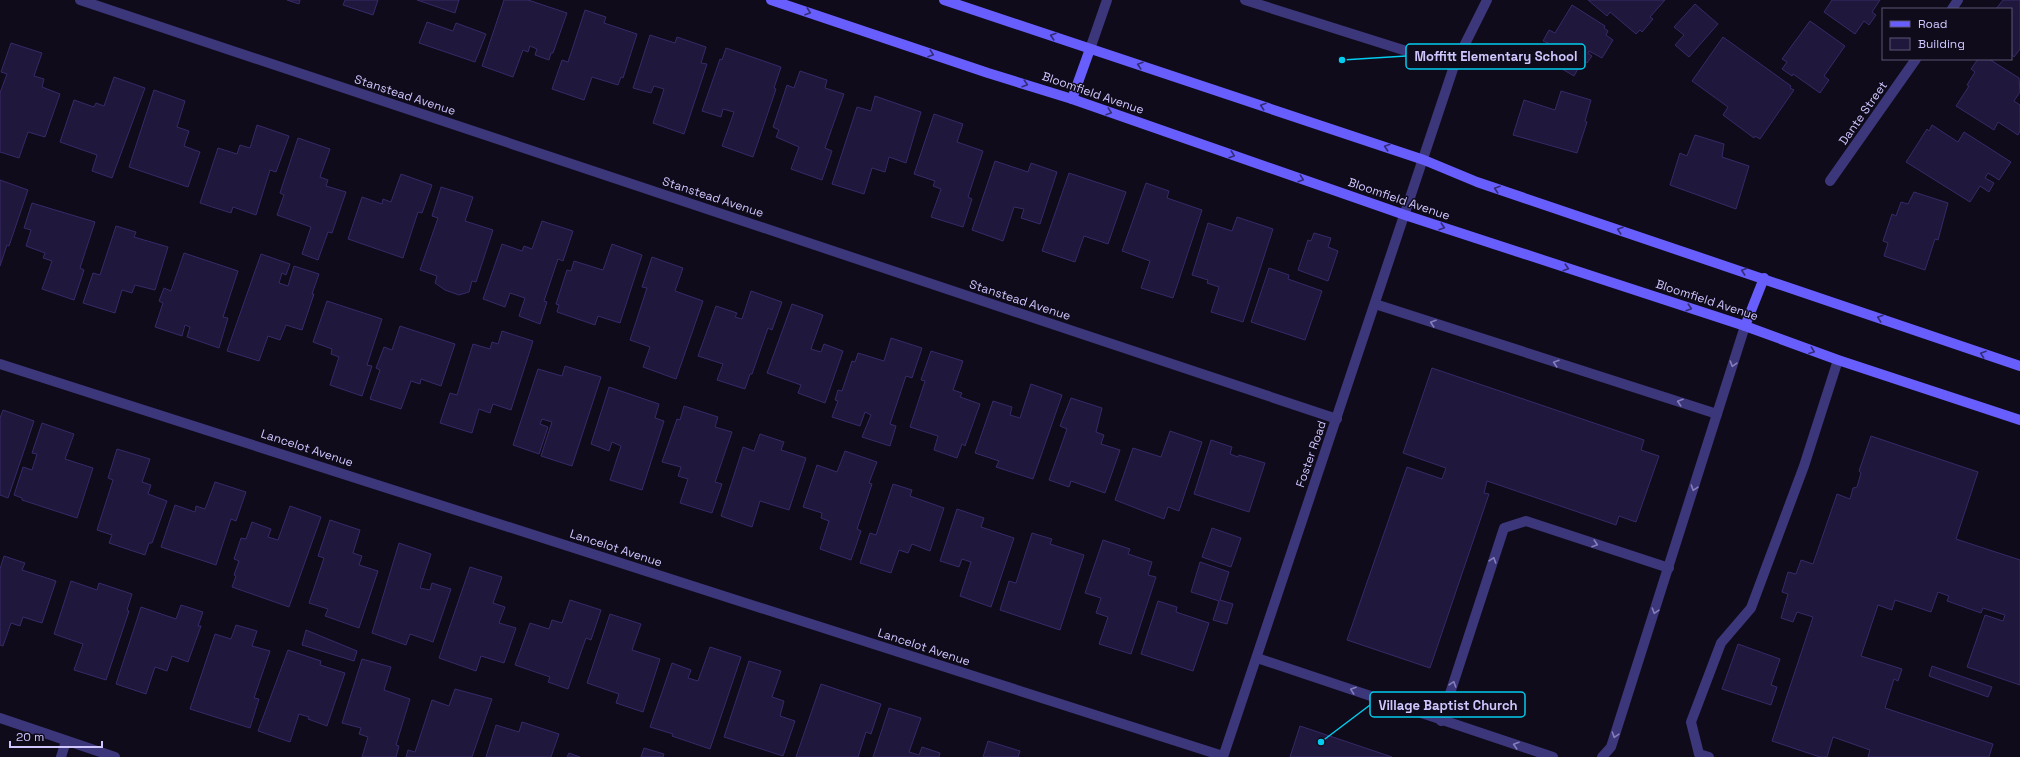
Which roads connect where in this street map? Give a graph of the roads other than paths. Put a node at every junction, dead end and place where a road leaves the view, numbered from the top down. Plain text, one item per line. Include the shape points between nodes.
1 (80, 0) edge
2 (771, 0) edge
3 (944, 0) edge
4 (1107, 0) edge
5 (1245, 0) edge
6 (1487, 0) edge
7 (1090, 49) junction
8 (1915, 60) edge
9 (1454, 66) junction
10 (1072, 99) junction
11 (1424, 160) junction
12 (1830, 181) dead end
13 (1405, 215) junction
14 (1764, 278) junction
15 (1375, 304) junction
16 (1745, 326) junction
17 (1838, 360) junction
18 (0, 364) edge
19 (2020, 366) edge
20 (1717, 414) junction
21 (1337, 419) junction
22 (2020, 420) edge
23 (1669, 568) junction
24 (1257, 658) junction
25 (0, 718) edge
26 (1441, 721) junction
27 (66, 741) junction
28 (61, 757) edge
29 (114, 757) edge
30 (1223, 757) edge
31 (1553, 757) edge
32 (1602, 757) edge
33 (1709, 757) edge

1 - 21 street, Stanstead Avenue
2 -> 10 main road, Bloomfield Avenue
7 -> 3 main road
4 - 7 street
5 - 9 street
6 - 9 street, Foster Road
7 - 10 main road
11 -> 7 main road
8 - 12 street, Dante Street
9 - 11 street, Foster Road
10 -> 13 main road, Bloomfield Avenue
11 - 13 street, Foster Road
14 -> 11 main road via 1477,182
13 - 15 street, Foster Road
13 -> 16 main road, Bloomfield Avenue
14 - 16 main road
19 -> 14 main road
20 -> 15 street
15 - 21 street, Foster Road
16 -> 17 main road, Bloomfield Avenue
16 -> 20 street
17 - 22 main road, Bloomfield Avenue
17 - 33 street via 1804,466 1751,608 1721,643 1691,722 1699,754
18 - 30 street, Lancelot Avenue
20 -> 23 street
21 - 24 street, Foster Road
26 -> 23 street via 1504,528 1526,521
23 -> 32 street via 1612,747
26 -> 24 street
24 - 30 street, Foster Road
25 - 27 street
31 -> 26 street
27 - 28 street
27 - 29 street

